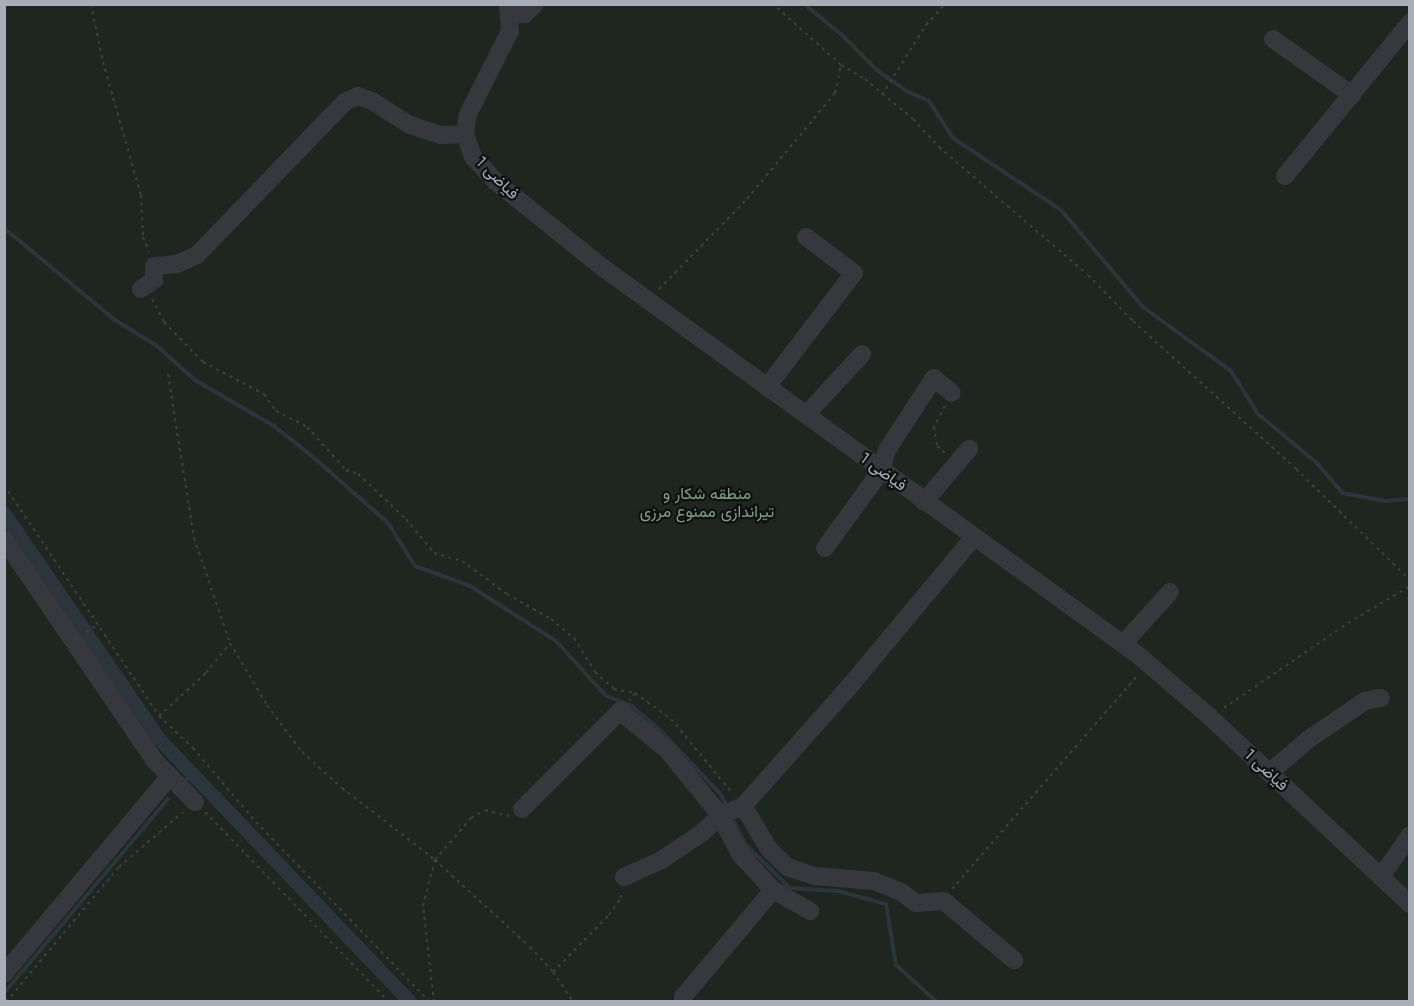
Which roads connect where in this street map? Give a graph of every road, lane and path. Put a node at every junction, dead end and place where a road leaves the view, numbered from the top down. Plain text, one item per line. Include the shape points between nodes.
1 (91, 4) edge
2 (535, 4) edge
3 (772, 4) edge
4 (945, 4) edge
5 (510, 9) edge
6 (1410, 23) edge
7 (1273, 39) dead end
8 (841, 65) junction
9 (882, 95) junction
10 (1352, 95) junction
11 (465, 134) junction
12 (1285, 176) dead end
13 (806, 237) dead end
14 (154, 267) junction
15 (143, 288) joint
16 (648, 300) junction
17 (861, 354) dead end
18 (168, 374) dead end
19 (767, 387) junction
20 (952, 393) joint
21 (806, 416) junction
22 (969, 449) dead end
23 (957, 463) junction
24 (881, 471) junction
25 (4, 485) edge
26 (924, 502) junction
27 (4, 538) edge
28 (973, 538) junction
29 (825, 548) dead end
30 (1410, 580) edge
31 (1410, 586) edge
32 (1170, 592) dead end
33 (99, 624) junction
34 (93, 628) dead end
35 (230, 643) junction
36 (1123, 644) junction
37 (1148, 663) junction
38 (635, 693) junction
39 (631, 698) dead end
40 (1381, 698) dead end
41 (159, 716) junction
42 (1210, 717) junction
43 (1269, 773) junction
44 (170, 776) junction
45 (195, 802) junction
46 (522, 809) joint
47 (731, 811) junction
48 (1410, 835) edge
49 (435, 860) junction
50 (624, 877) joint
51 (1381, 877) junction
52 (773, 890) junction
53 (944, 901) junction
54 (1410, 904) edge
55 (810, 911) dead end
56 (1014, 960) dead end
57 (553, 972) junction
58 (4, 974) edge
59 (683, 997) dead end
60 (6, 1002) edge
61 (389, 1002) edge
62 (432, 1002) edge
63 (573, 1002) edge

1 - 14 path via 103,62 141,195 143,237
2 - 5 street via 525,14
3 - 8 path
4 - 9 path via 926,25
5 - 11 street via 510,31 468,114
6 - 10 street
7 - 10 street
8 - 9 path
8 - 16 path via 836,93 747,199
9 - 30 path via 1072,260
10 - 12 street
11 - 14 street via 441,135 410,125 358,96 345,102 196,255 177,264
11 - 16 street, فیاضی 1 via 474,157 495,181
13 - 19 street via 854,273
14 - 15 street via 154,280
15 - 38 path via 164,322 203,362 264,394 276,411 307,427 346,470 358,474 406,519 434,553 462,561 550,619 574,638 595,672 614,689
16 - 19 street, فیاضی 1
17 - 21 street
18 - 35 path via 194,538
19 - 21 street, فیاضی 1
20 - 23 path via 934,427 937,446
20 - 24 street via 934,378 887,450
21 - 24 street, فیاضی 1
22 - 23 street
23 - 26 street
24 - 26 street, فیاضی 1
24 - 29 street
25 - 33 path
26 - 28 street, فیاضی 1
27 - 44 street via 116,706
28 - 36 street, فیاضی 1
28 - 47 street via 849,687
31 - 42 path via 1348,623
32 - 36 street
33 - 34 path
33 - 41 path
35 - 41 path via 206,674
35 - 49 path via 267,705 302,752
36 - 37 street, فیاضی 1
37 - 42 street, فیاضی 1
37 - 53 path via 958,880
38 - 39 path
38 - 47 path via 671,719 707,759
40 - 43 street via 1365,701 1309,739
41 - 62 path via 193,748 256,822
42 - 43 street, فیاضی 1
43 - 51 street, فیاضی 1
44 - 45 street
44 - 58 street
45 - 60 path via 119,867
45 - 61 path
46 - 47 street via 620,711
46 - 49 path via 515,818 485,810 471,818
47 - 50 street via 660,861
47 - 52 street via 740,854
47 - 53 street via 786,867 815,876 874,881 916,903
48 - 51 street
49 - 57 path
49 - 62 path via 423,906
50 - 57 path via 621,898 609,915
51 - 54 street, فیاضی 1
52 - 55 street
52 - 59 street
53 - 56 street
57 - 63 path

